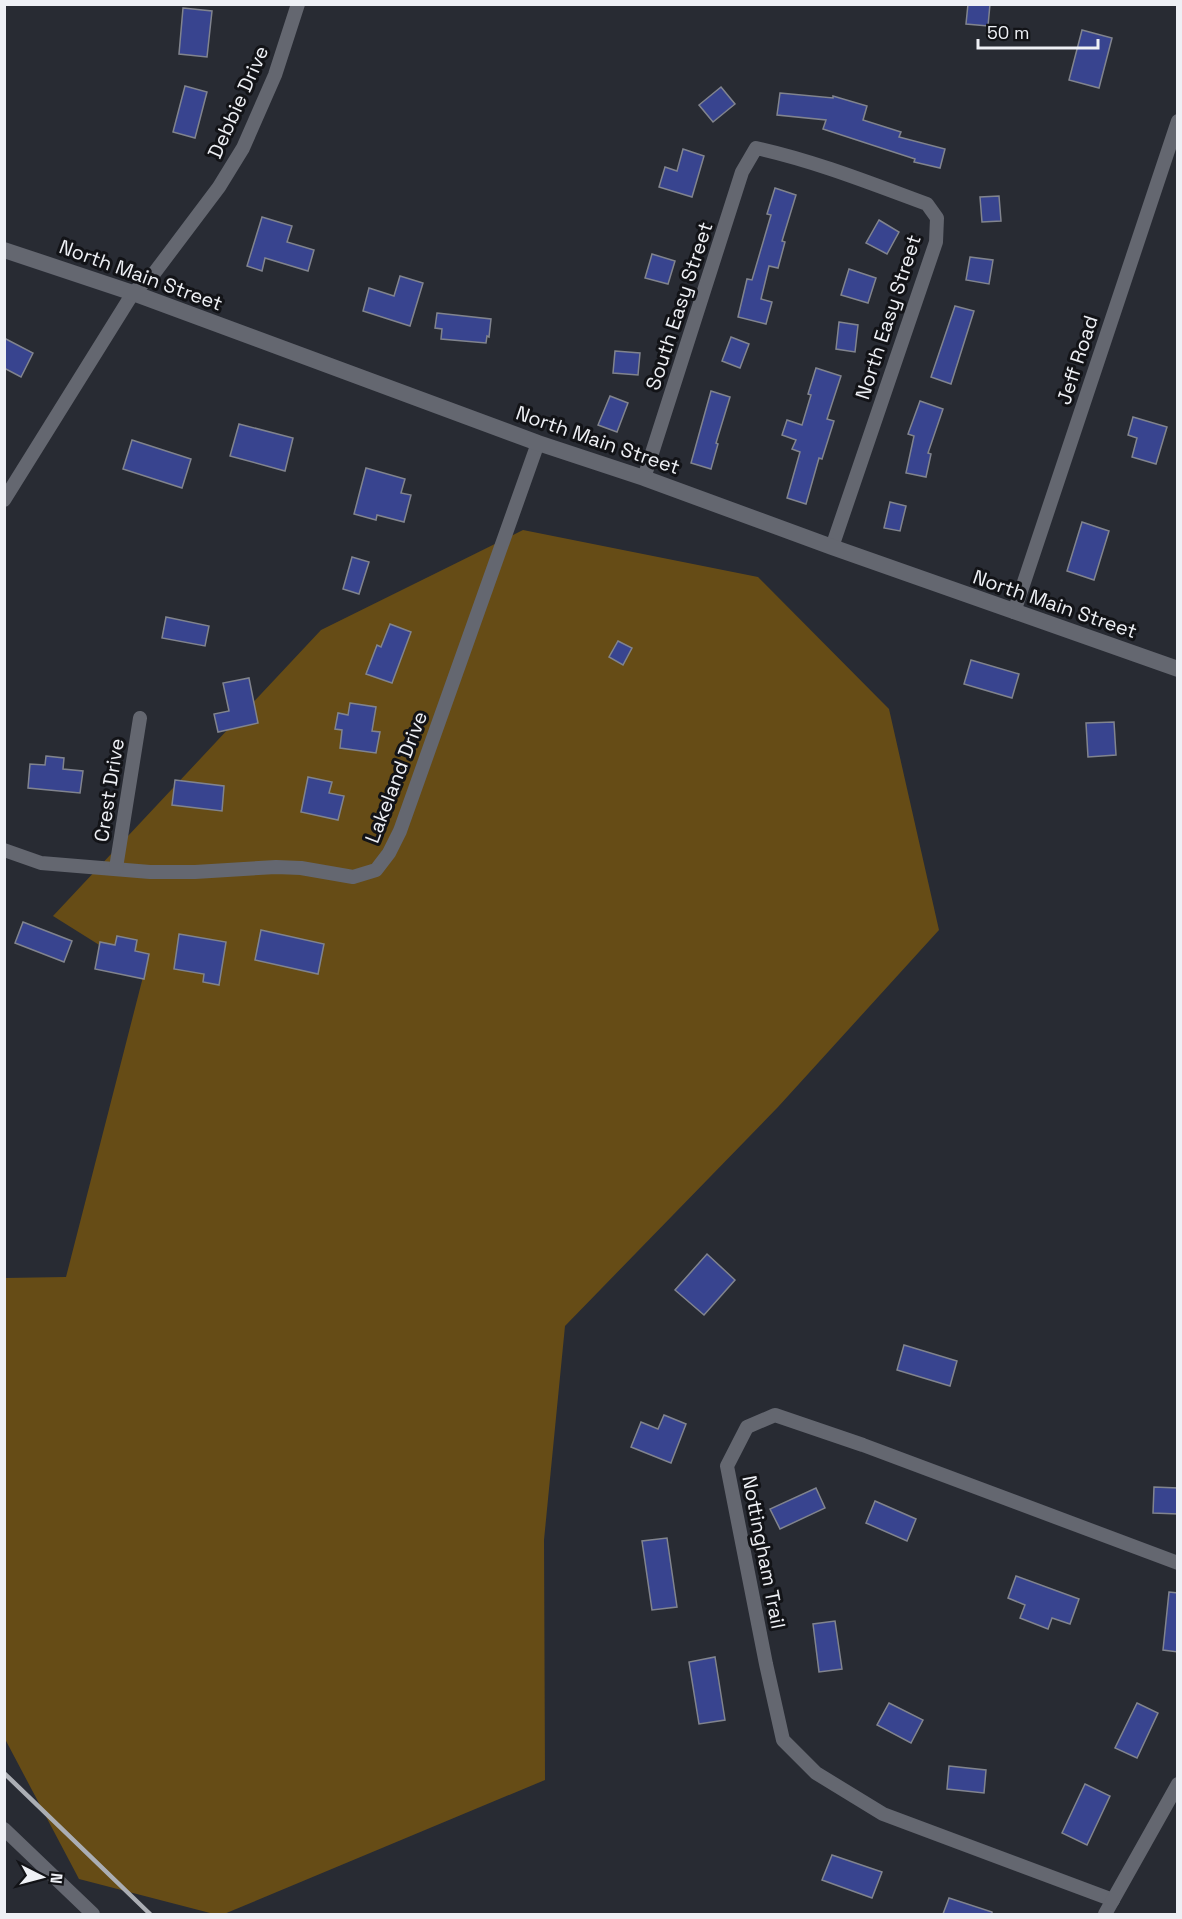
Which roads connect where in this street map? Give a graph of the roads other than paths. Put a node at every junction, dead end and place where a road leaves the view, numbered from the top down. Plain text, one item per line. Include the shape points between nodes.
1 (298, 4) edge
2 (1178, 121) edge
3 (756, 148) joint
4 (4, 250) edge
5 (133, 293) junction
6 (538, 443) junction
7 (644, 478) junction
8 (4, 500) edge
9 (832, 547) junction
10 (1014, 612) junction
11 (1178, 669) edge
12 (140, 718) dead end
13 (4, 850) edge
14 (116, 868) junction
15 (1178, 1563) edge
16 (1178, 1784) edge
17 (4, 1829) edge
18 (1113, 1900) junction
19 (93, 1914) edge
20 (1106, 1914) edge

1 - 5 street, Debbie Drive via 275,75 243,148 155,273
2 - 10 street, Jeff Road
3 - 7 street, South Easy Street via 742,172
3 - 9 street, North Easy Street via 825,166 927,204 937,218 936,242
4 - 5 street, North Main Street
5 - 6 street, North Main Street
5 - 8 street, Debbie Drive
6 - 7 street, North Main Street
6 - 14 street, Lakeland Drive via 400,831 376,870 353,877 276,867 195,872
7 - 9 street, North Main Street
9 - 10 street, North Main Street
10 - 11 street, North Main Street
12 - 14 street, Crest Drive
13 - 14 street, Lakeland Drive via 41,863
15 - 18 street, Nottingham Trail via 775,1415 747,1427 727,1466 783,1740 816,1773 883,1814
16 - 18 street
17 - 19 street
18 - 20 street

